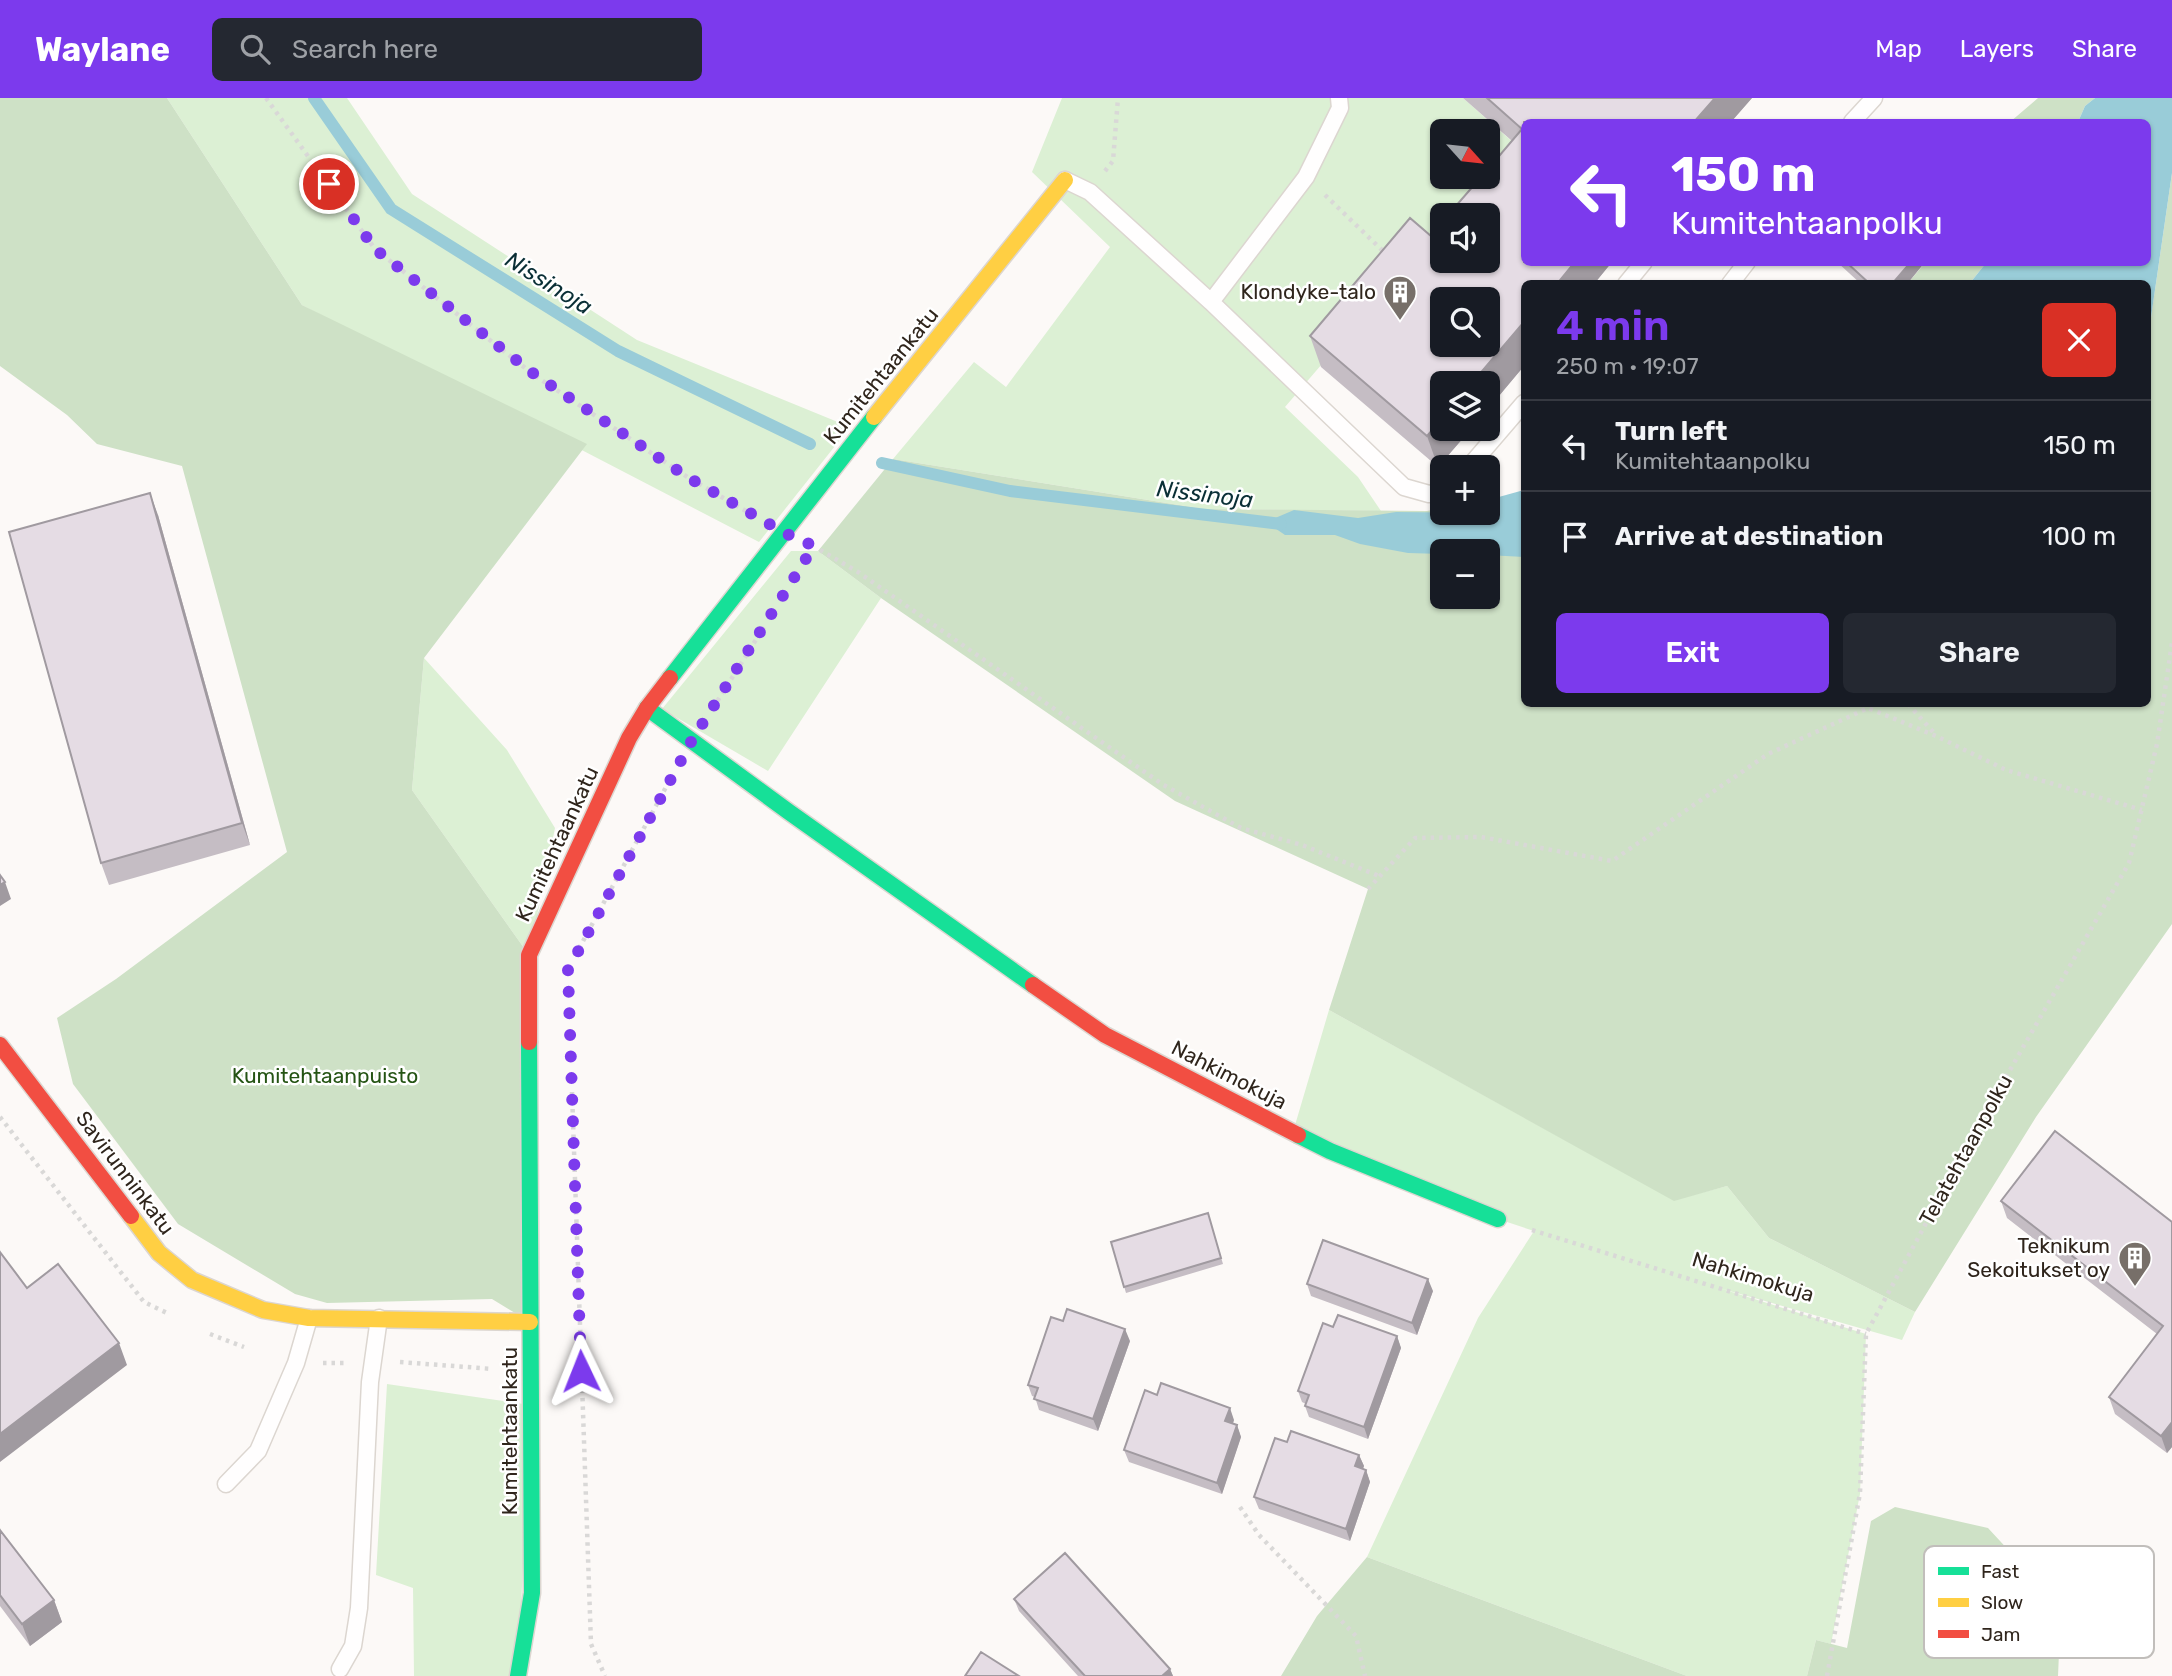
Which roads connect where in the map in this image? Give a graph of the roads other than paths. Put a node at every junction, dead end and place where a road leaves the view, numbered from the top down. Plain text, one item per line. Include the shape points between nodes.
1 (1339, 98) edge
2 (1874, 98) edge
3 (1852, 119) edge
4 (1065, 180) joint
5 (1641, 266) edge
6 (1744, 266) edge
7 (1629, 280) edge
8 (1733, 280) edge
9 (1211, 302) junction
10 (1521, 406) edge
11 (1479, 455) edge
12 (1430, 494) edge
13 (647, 708) junction
14 (0, 1045) edge
15 (1498, 1219) road end
16 (309, 1318) junction
17 (379, 1318) junction
18 (530, 1322) junction
19 (226, 1484) dead end
20 (340, 1669) dead end
21 (518, 1676) edge

1 - 9 lane via 1339,108 1306,177
2 - 3 lane
4 - 9 lane via 1090,192
4 - 13 street, Kumitehtaankatu
5 - 7 lane
6 - 8 lane
9 - 12 lane via 1404,486
10 - 11 lane
13 - 15 street, Nahkimokuja via 1105,1035 1330,1151
13 - 18 street, Kumitehtaankatu via 529,956
14 - 16 street, Savirunninkatu via 159,1253 192,1280 263,1310
16 - 17 street, Savirunninkatu
16 - 19 lane via 296,1363 258,1451
17 - 18 street, Savirunninkatu
17 - 20 lane via 370,1382 359,1608 352,1646
18 - 21 street, Kumitehtaankatu via 532,1593

